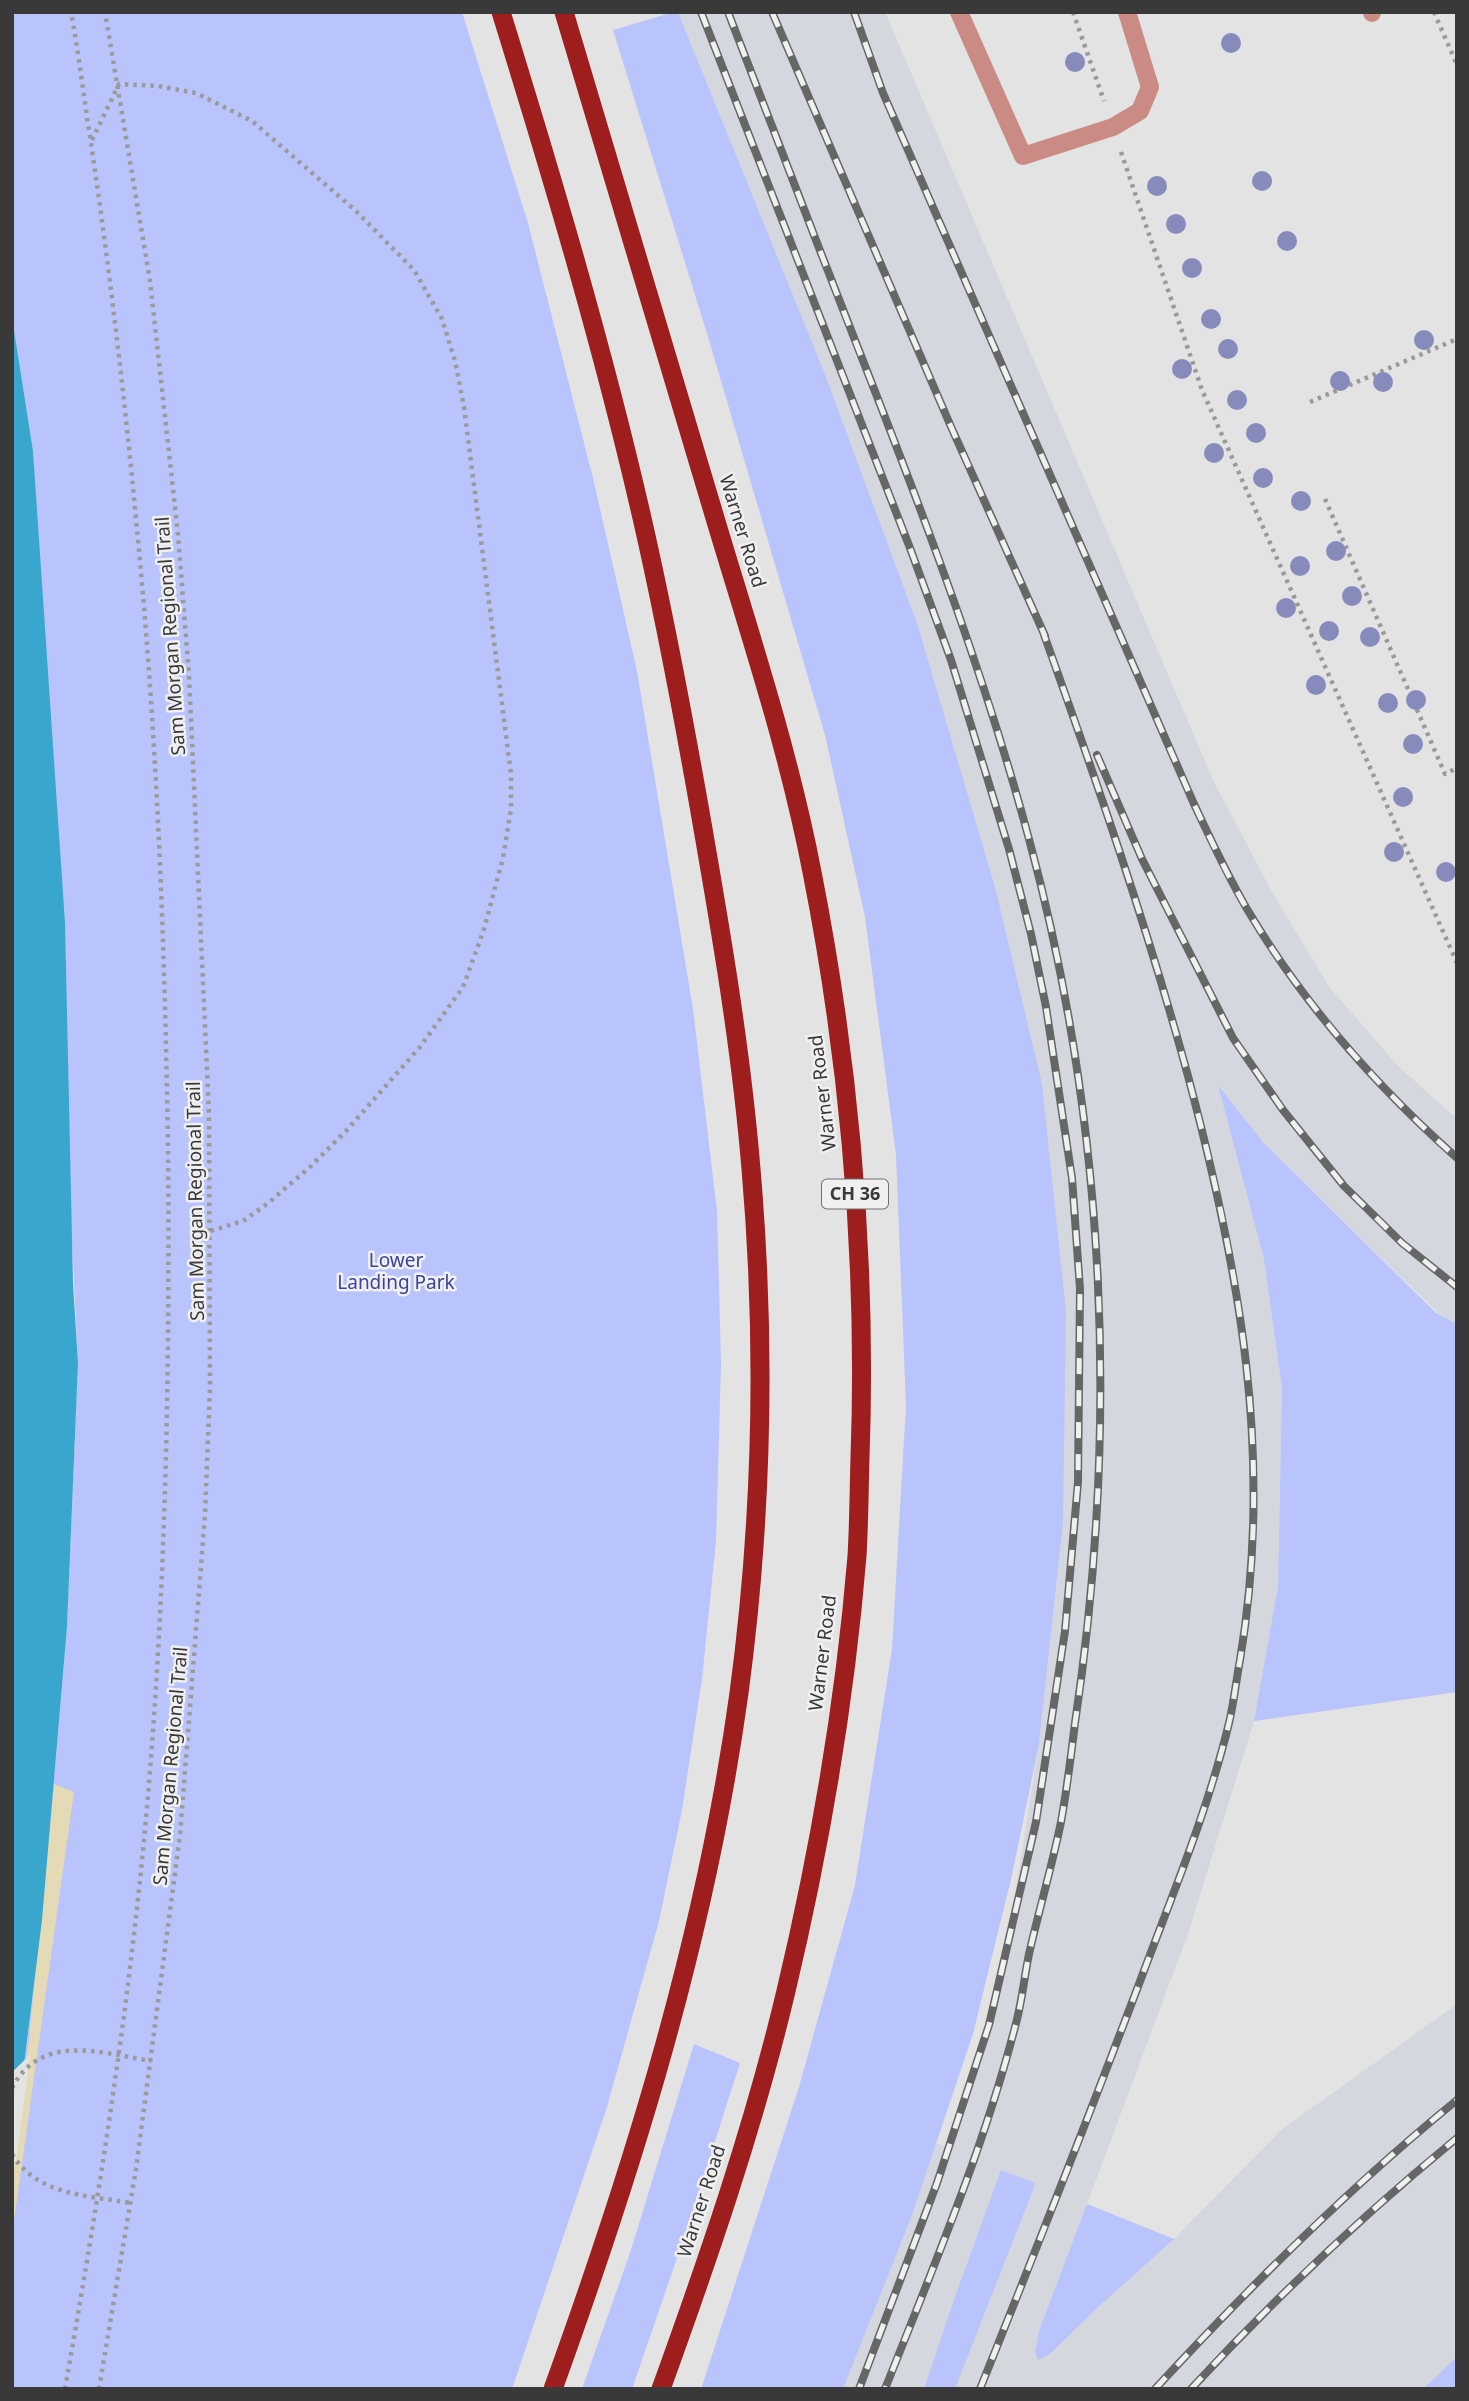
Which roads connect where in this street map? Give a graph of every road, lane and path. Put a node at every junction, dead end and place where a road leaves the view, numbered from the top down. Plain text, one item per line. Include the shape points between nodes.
1 (71, 12) edge
2 (105, 12) edge
3 (501, 12) edge
4 (564, 12) edge
5 (958, 12) edge
6 (1073, 12) edge
7 (1127, 12) edge
8 (1434, 12) edge
9 (1457, 65) edge
10 (119, 84) junction
11 (1113, 127) junction
12 (90, 142) junction
13 (1457, 339) edge
14 (1310, 402) dead end
15 (1325, 499) dead end
16 (1457, 768) edge
17 (1457, 963) edge
18 (210, 1231) junction
19 (119, 2056) junction
20 (152, 2061) junction
21 (12, 2088) edge
22 (12, 2154) edge
23 (98, 2197) junction
24 (131, 2203) junction
25 (65, 2389) edge
26 (99, 2389) edge
27 (553, 2389) edge
28 (661, 2389) edge

1 - 12 path
2 - 10 path, Sam Morgan Regional Trail
3 - 27 highway via 600,351 678,688 736,1040 751,1170 759,1302 760,1429 752,1562 739,1691 716,1829 676,2007 626,2178
4 - 28 highway, Warner Road / CH 36 via 769,698 811,868 842,1062 862,1292 857,1554 818,1841 762,2080
5 - 11 lane via 1023,156
6 - 11 path
7 - 11 lane via 1150,88 1140,111
8 - 9 path
10 - 12 path
10 - 18 path, Sam Morgan Regional Trail via 152,294 178,534 201,908
10 - 18 path via 196,93 252,121 356,211 414,270 442,319 464,407 511,774 503,858 463,988 420,1047 310,1167 243,1220
11 - 17 path via 1202,390
12 - 19 path via 135,503 160,838 166,1015 169,1270 159,1646
13 - 14 path
15 - 16 path via 1445,774
18 - 20 path, Sam Morgan Regional Trail via 205,1515 184,1798
19 - 20 path
19 - 21 path via 66,2050 37,2060
19 - 23 path
20 - 24 path, Sam Morgan Regional Trail
22 - 23 path via 21,2168 46,2186
23 - 24 path
23 - 25 path
24 - 26 path, Sam Morgan Regional Trail

